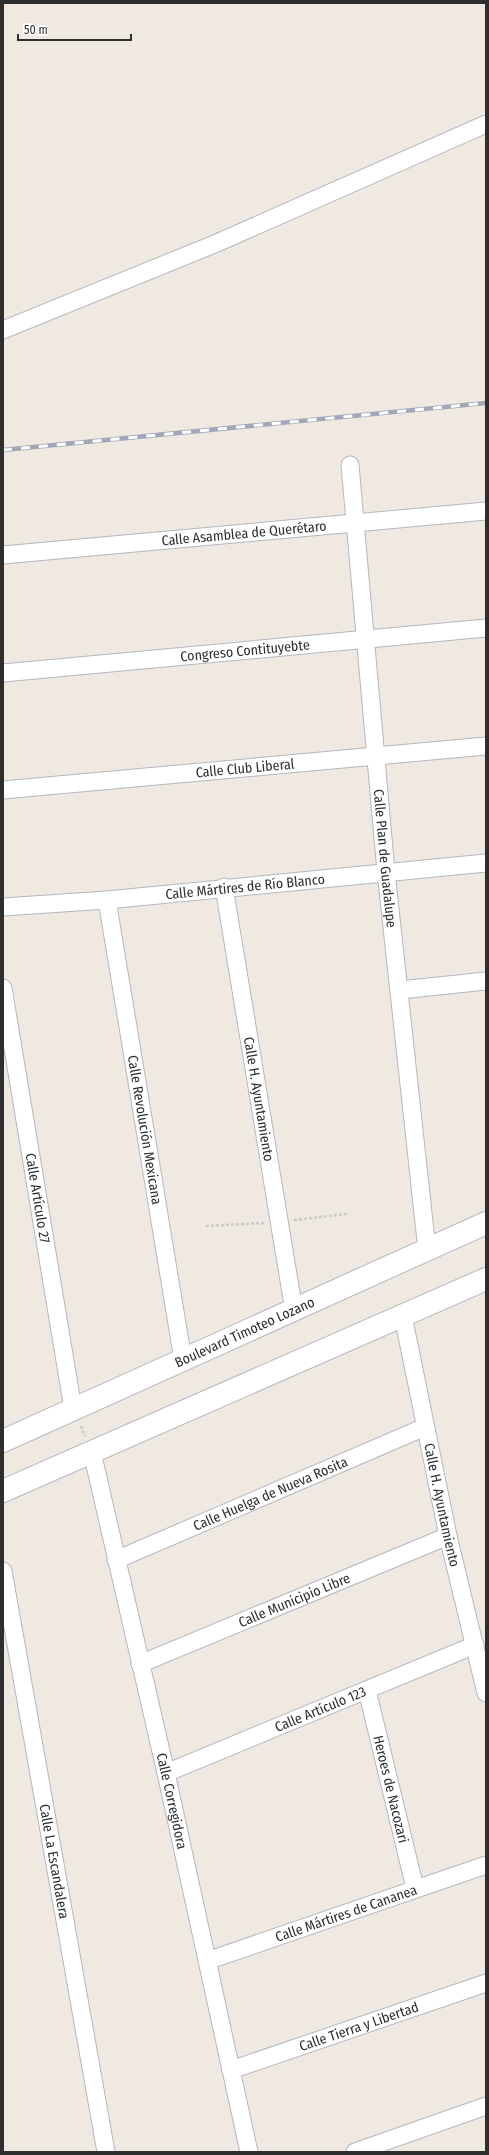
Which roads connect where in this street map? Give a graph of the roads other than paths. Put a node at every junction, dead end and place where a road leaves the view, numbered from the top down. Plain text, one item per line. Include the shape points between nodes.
1 (486, 124) edge
2 (3, 330) edge
3 (350, 465) dead end
4 (486, 511) edge
5 (354, 523) junction
6 (3, 555) edge
7 (486, 628) edge
8 (365, 639) junction
9 (3, 673) edge
10 (486, 746) edge
11 (376, 757) junction
12 (3, 790) edge
13 (486, 863) edge
14 (386, 872) junction
15 (224, 887) junction
16 (108, 900) junction
17 (3, 907) edge
18 (486, 981) edge
19 (3, 988) edge
20 (400, 990) junction
21 (486, 1223) edge
22 (427, 1250) junction
23 (486, 1279) edge
24 (294, 1311) junction
25 (403, 1316) junction
26 (183, 1360) junction
27 (73, 1409) junction
28 (425, 1427) junction
29 (3, 1441) edge
30 (92, 1452) junction
31 (3, 1491) edge
32 (448, 1536) junction
33 (116, 1560) junction
34 (3, 1571) edge
35 (475, 1645) junction
36 (140, 1664) junction
37 (367, 1690) junction
38 (486, 1693) edge
39 (166, 1773) junction
40 (486, 1865) edge
41 (415, 1888) junction
42 (207, 1961) junction
43 (486, 1983) edge
44 (231, 2070) junction
45 (486, 2106) edge
46 (106, 2152) edge
47 (249, 2152) edge
48 (355, 2152) edge

1 - 2 street via 217,243
3 - 5 street, Calle Plan de Guadalupe
4 - 5 street, Calle Asamblea de Querétaro
5 - 6 street, Calle Asamblea de Querétaro
5 - 8 street, Calle Plan de Guadalupe
7 - 8 street, Congreso Contituyebte
8 - 9 street, Congreso Contituyebte
8 - 11 street, Calle Plan de Guadalupe
10 - 11 street, Calle Club Liberal
11 - 12 street, Calle Club Liberal
11 - 14 street, Calle Plan de Guadalupe
13 - 14 street, Calle Mártires de Río Blanco
14 - 15 street, Calle Mártires de Río Blanco
14 - 20 street, Calle Plan de Guadalupe
15 - 16 street, Calle Mártires de Río Blanco
15 - 24 street, Calle H. Ayuntamiento
16 - 17 street, Calle Mártires de Río Blanco
16 - 26 street, Calle Revolución Mexicana
18 - 20 street
19 - 27 street, Calle Artículo 27
20 - 22 street, Calle Plan de Guadalupe
21 - 22 main road, Boulevard Timoteo Lozano
22 - 24 main road, Boulevard Timoteo Lozano
23 - 25 main road
24 - 26 main road, Boulevard Timoteo Lozano
25 - 28 street, Calle H. Ayuntamiento
25 - 30 main road
26 - 27 main road, Boulevard Timoteo Lozano
27 - 29 main road, Boulevard Timoteo Lozano
28 - 32 street, Calle H. Ayuntamiento
28 - 33 street, Calle Huelga de Nueva Rosita
30 - 31 main road
30 - 33 street, Calle Corregidora
32 - 35 street, Calle H. Ayuntamiento
32 - 36 street, Calle Municipio Libre
33 - 36 street, Calle Corregidora
34 - 46 street, Calle La Escandalera
35 - 37 street, Calle Artículo 123
35 - 38 street, Calle H. Ayuntamiento
36 - 39 street, Calle Corregidora
37 - 39 street, Calle Artículo 123
37 - 41 street, Heroes de Nacozari
39 - 42 street, Calle Corregidora
40 - 41 street, Calle Mártires de Cananea
41 - 42 street, Calle Mártires de Cananea
42 - 44 street, Calle Corregidora
43 - 44 street, Calle Tierra y Libertad
44 - 47 street, Calle Corregidora
45 - 48 street

